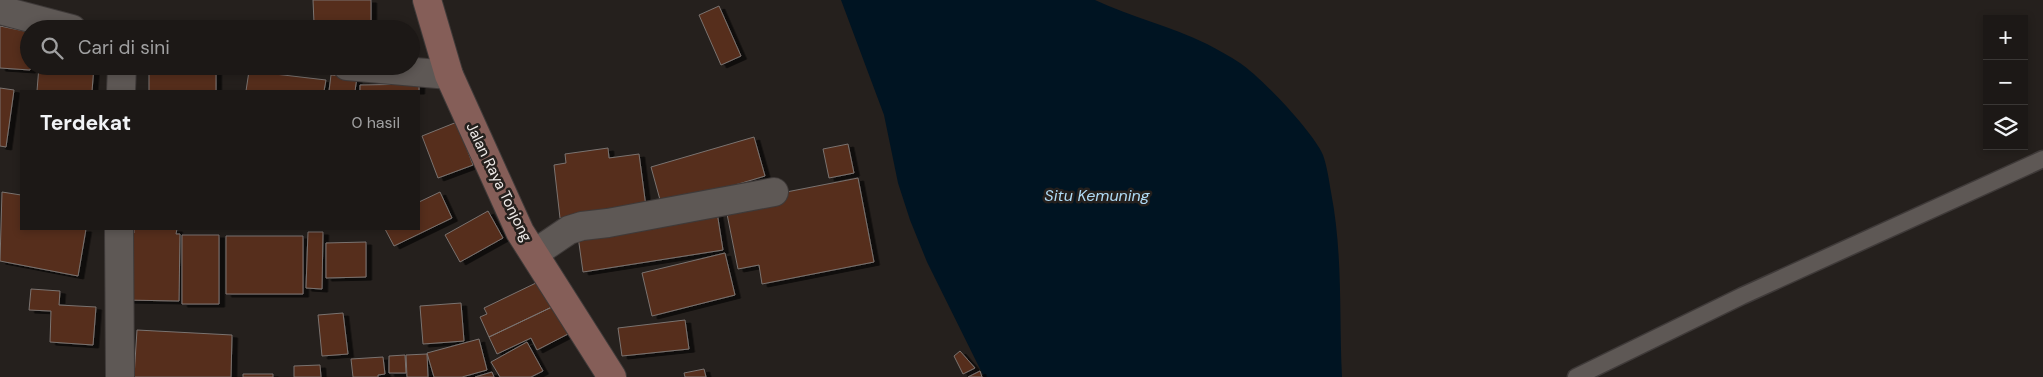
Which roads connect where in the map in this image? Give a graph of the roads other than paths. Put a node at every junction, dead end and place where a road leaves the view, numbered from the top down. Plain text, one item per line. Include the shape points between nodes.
1 (427, 0) edge
2 (0, 10) edge
3 (38, 20) edge
4 (420, 72) edge
5 (122, 75) edge
6 (449, 75) junction
7 (121, 90) edge
8 (2043, 159) edge
9 (774, 192) dead end
10 (119, 230) edge
11 (535, 253) junction
12 (120, 377) edge
13 (612, 377) edge
14 (1576, 377) edge

1 - 6 main road, Jalan Raya Tonjong
2 - 3 street
4 - 6 street
5 - 7 street
6 - 11 main road, Jalan Raya Tonjong via 520,232
8 - 14 lane via 1742,296
9 - 11 street via 582,226 569,230
10 - 12 street
11 - 13 main road, Jalan Raya Tonjong

